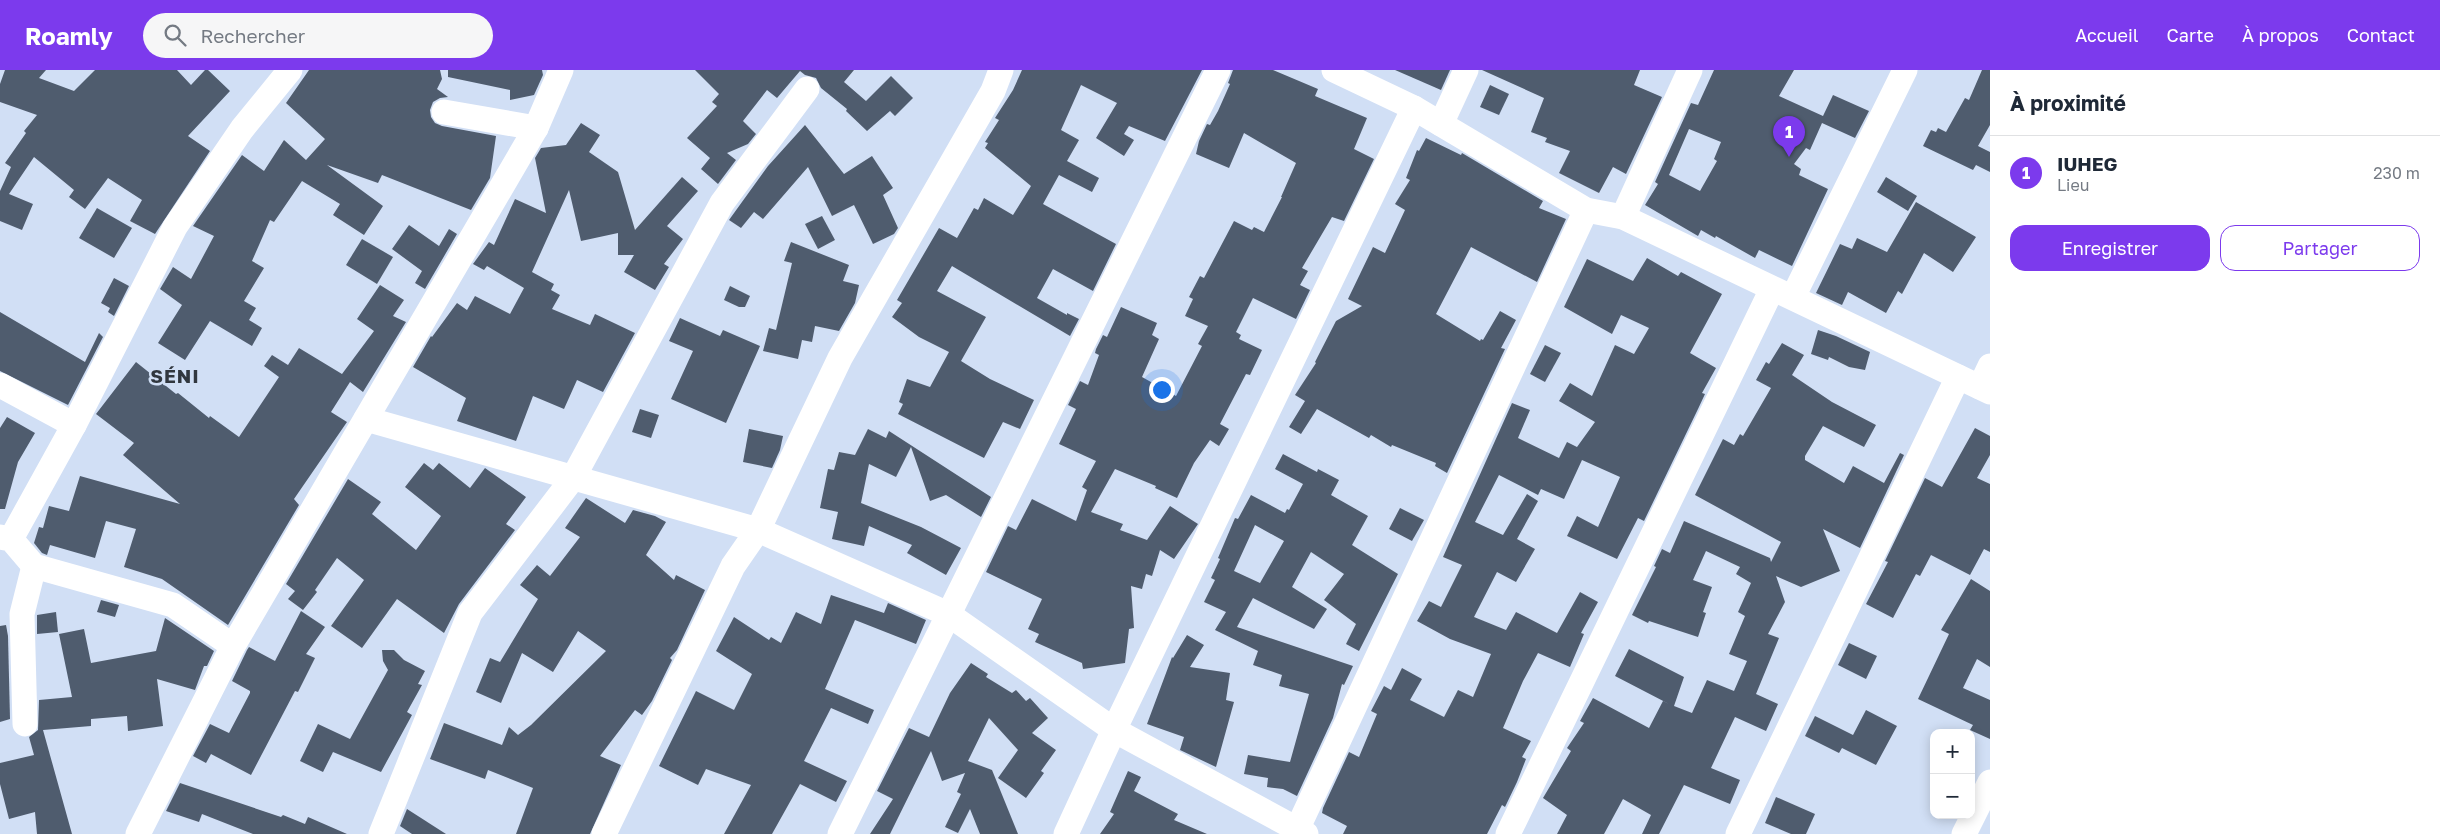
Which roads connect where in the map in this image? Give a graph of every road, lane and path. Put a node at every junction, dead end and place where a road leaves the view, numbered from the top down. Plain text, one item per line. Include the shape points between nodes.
1 (290, 70) edge
2 (561, 70) edge
3 (1001, 70) edge
4 (1218, 70) edge
5 (1334, 70) edge
6 (1466, 70) edge
7 (1690, 70) edge
8 (1905, 70) edge
9 (807, 89) dead end
10 (1414, 108) junction
11 (444, 112) dead end
12 (1441, 124) junction
13 (536, 128) junction
14 (1586, 210) junction
15 (1623, 217) junction
16 (1783, 293) junction
17 (1980, 381) edge
18 (0, 385) edge
19 (366, 419) junction
20 (74, 424) junction
21 (573, 478) junction
22 (758, 530) junction
23 (5, 538) edge
24 (34, 566) junction
25 (948, 614) junction
26 (233, 646) junction
27 (25, 724) dead end
28 (1114, 730) junction
29 (1990, 782) edge
30 (1299, 832) edge
31 (138, 834) edge
32 (381, 834) edge
33 (604, 834) edge
34 (840, 834) edge
35 (1066, 834) edge
36 (1508, 834) edge
37 (1738, 834) edge
38 (1964, 834) edge

1 - 20 street via 242,129 175,227
2 - 13 street
3 - 22 street via 993,91 840,358
4 - 25 street
5 - 10 street
6 - 12 street
7 - 15 street
8 - 16 street
9 - 21 street via 722,202
10 - 12 street
10 - 28 street
11 - 13 street
12 - 14 street
13 - 19 street
14 - 15 street
14 - 30 street
15 - 16 street
16 - 17 street
16 - 36 street
17 - 37 street
18 - 20 street
19 - 21 street
19 - 26 street
20 - 23 street
21 - 22 street
21 - 32 street via 470,613
22 - 25 street
22 - 33 street via 733,566
23 - 24 street
24 - 26 street via 173,605
24 - 27 street via 22,614
25 - 28 street
25 - 34 street
26 - 31 street
28 - 30 street
28 - 35 street
29 - 38 street

